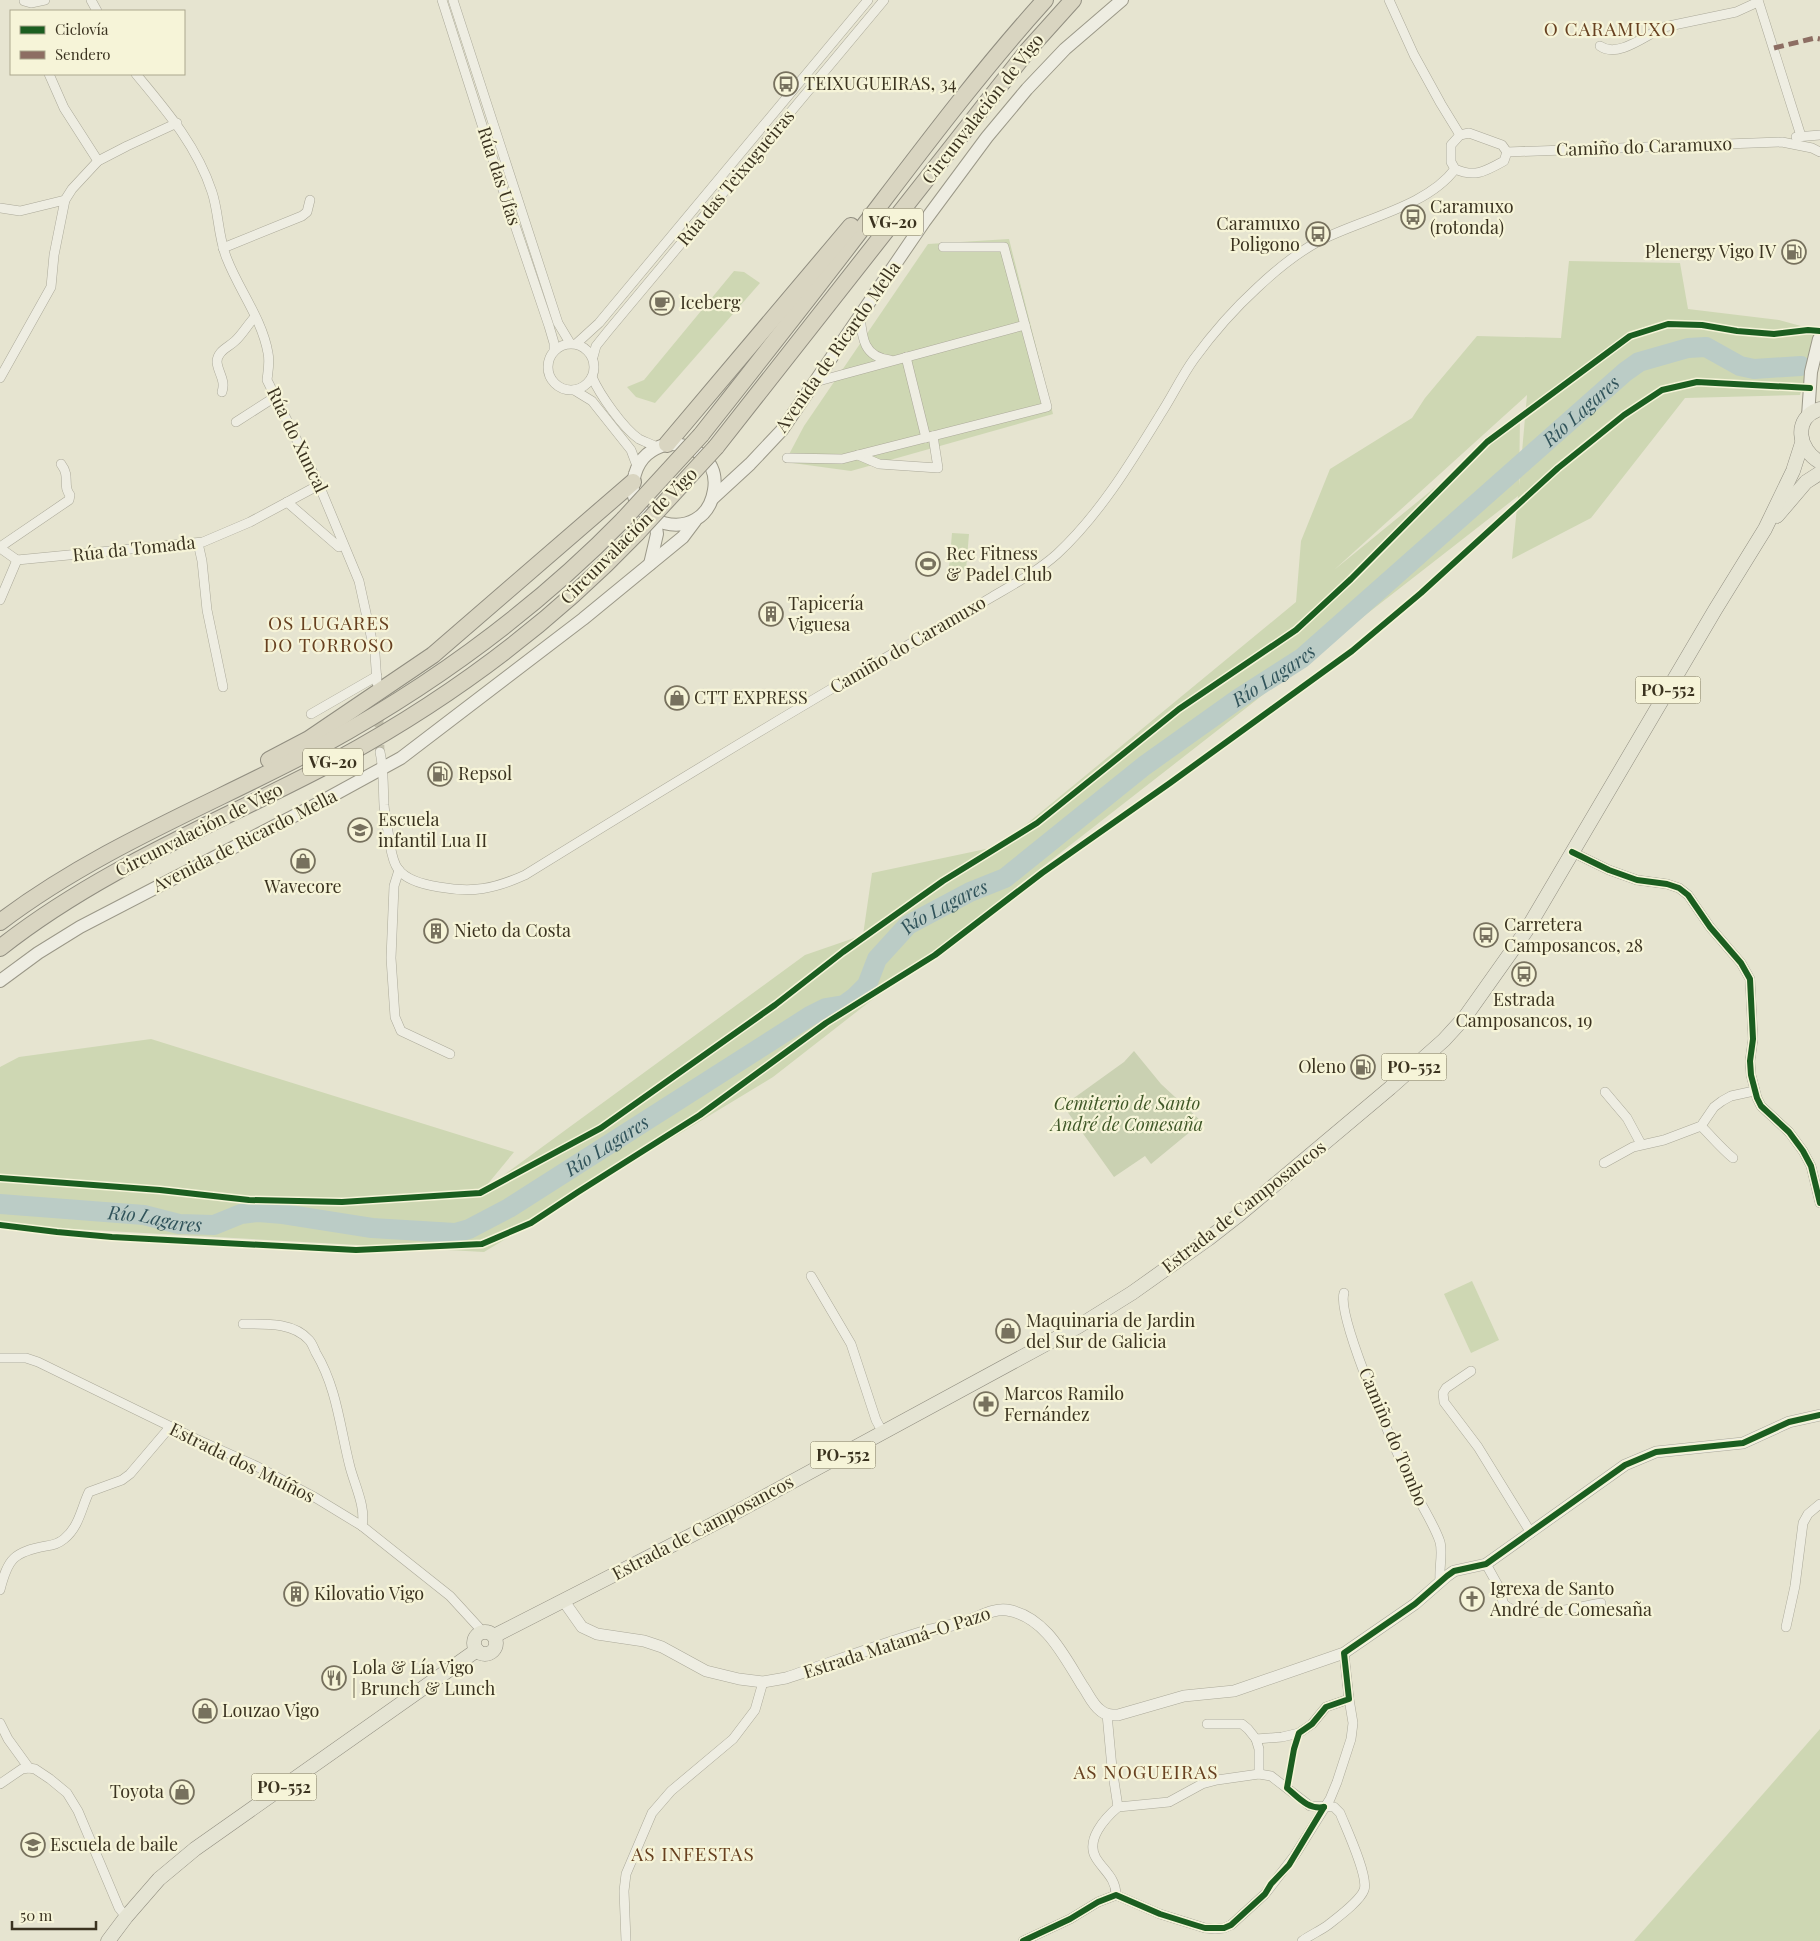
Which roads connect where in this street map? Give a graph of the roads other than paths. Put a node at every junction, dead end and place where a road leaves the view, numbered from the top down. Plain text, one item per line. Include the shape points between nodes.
1 (24, 0) edge
2 (45, 0) edge
3 (442, 0) edge
4 (453, 0) edge
5 (868, 0) edge
6 (884, 0) edge
7 (1045, 0) edge
8 (1073, 0) edge
9 (1122, 0) edge
10 (1389, 0) edge
11 (1758, 1) edge
12 (1600, 46) dead end
13 (49, 75) edge
14 (137, 75) edge
15 (176, 123) junction
16 (1820, 135) edge
17 (1460, 136) junction
18 (1801, 136) junction
19 (1782, 142) junction
20 (920, 151) junction
21 (1507, 152) junction
22 (1820, 152) edge
23 (98, 161) junction
24 (1455, 169) junction
25 (65, 200) junction
26 (310, 200) dead end
27 (0, 208) edge
28 (943, 247) dead end
29 (223, 248) junction
30 (860, 315) junction
31 (255, 317) junction
32 (1025, 325) junction
33 (1820, 326) edge
34 (1819, 343) edge
35 (573, 344) junction
36 (554, 351) junction
37 (906, 357) junction
38 (593, 358) junction
39 (893, 360) junction
40 (592, 377) junction
41 (0, 378) edge
42 (814, 382) junction
43 (574, 390) junction
44 (222, 392) dead end
45 (275, 397) junction
46 (1814, 412) edge
47 (236, 422) dead end
48 (930, 437) junction
49 (1802, 443) junction
50 (662, 446) junction
51 (858, 455) junction
52 (787, 458) dead end
53 (1820, 462) edge
54 (61, 464) dead end
55 (637, 466) junction
56 (747, 467) junction
57 (1820, 472) edge
58 (714, 475) junction
59 (634, 482) junction
60 (319, 485) junction
61 (713, 498) junction
62 (287, 502) junction
63 (655, 520) junction
64 (695, 521) junction
65 (1765, 528) junction
66 (198, 542) junction
67 (0, 547) edge
68 (339, 547) dead end
69 (17, 560) junction
70 (650, 564) junction
71 (0, 600) edge
72 (223, 687) dead end
73 (311, 714) dead end
74 (380, 752) tunnel mouth
75 (384, 769) junction
76 (172, 818) junction
77 (1572, 852) junction
78 (399, 870) junction
79 (0, 922) edge
80 (0, 948) edge
81 (0, 981) edge
82 (450, 1054) dead end
83 (1754, 1091) junction
84 (1606, 1092) dead end
85 (1701, 1126) junction
86 (1641, 1144) junction
87 (1733, 1158) dead end
88 (1604, 1163) dead end
89 (1816, 1165) edge
90 (1820, 1202) edge
91 (812, 1276) dead end
92 (1344, 1293) dead end
93 (243, 1324) dead end
94 (0, 1358) edge
95 (1471, 1371) dead end
96 (1820, 1415) edge
97 (170, 1427) junction
98 (883, 1433) junction
99 (1820, 1504) edge
100 (362, 1526) junction
101 (1531, 1533) junction
102 (1486, 1564) junction
103 (1440, 1580) junction
104 (0, 1590) edge
105 (563, 1600) junction
106 (1601, 1603) dead end
107 (1786, 1628) dead end
108 (488, 1634) junction
109 (1344, 1653) junction
110 (763, 1682) junction
111 (1349, 1699) junction
112 (1108, 1714) junction
113 (0, 1723) edge
114 (1207, 1724) dead end
115 (1256, 1739) junction
116 (28, 1768) junction
117 (1259, 1774) junction
118 (0, 1784) edge
119 (1324, 1807) junction
120 (1118, 1808) junction
121 (1116, 1895) junction
122 (126, 1916) junction
123 (108, 1941) edge
124 (626, 1941) edge
125 (1023, 1941) edge
126 (1302, 1941) edge

1 - 2 street via 31,3
3 - 36 street, Rúa das Ufas via 549,326
4 - 35 street, Rúa das Ufas via 558,322
5 - 35 street, Rúa das Teixugueiras via 599,323
6 - 38 street, Rúa das Teixugueiras via 608,331 596,346
7 - 20 highway, Circunvalación de Vigo / VG-20
8 - 80 highway, Circunvalación de Vigo / VG-20, bridge via 1028,50 716,446 636,533 571,597 481,670 432,703 336,760 108,876
9 - 30 main road, Avenida de Ricardo Mella via 1065,49 987,137
10 - 17 street via 1414,55
11 - 12 street via 1736,12 1664,27 1621,48 1604,49
11 - 18 street
13 - 23 street via 64,108
14 - 15 street, Rúa do Xuncal
15 - 23 street
15 - 29 street, Rúa do Xuncal via 202,165 218,217
16 - 18 street, Camiño do Caramuxo
17 - 21 street via 1469,133 1479,135 1502,145
17 - 24 street via 1451,145 1451,162
18 - 19 street, Camiño do Caramuxo
19 - 21 street, Camiño do Caramuxo
19 - 22 street, Camiño do Caramuxo
20 - 50 highway via 899,169
20 - 76 highway, Circunvalación de Vigo / VG-20, bridge via 700,435 594,549 531,605 421,686 323,745
21 - 24 street via 1504,161 1490,169 1474,174
23 - 25 street
24 - 78 street, Camiño do Caramuxo via 1442,184 1422,197 1321,240 1281,267 1256,289 1219,327 1193,361 1094,514 1053,558 926,636 718,756 525,875 491,888 453,890 430,886
25 - 27 street via 20,211
25 - 41 street via 51,287
26 - 29 street via 307,212 302,216
28 - 32 street via 1004,246
29 - 31 street, Rúa do Xuncal
30 - 39 street via 863,340 868,348 874,355
30 - 42 main road, Avenida de Ricardo Mella
31 - 44 street via 218,358
31 - 45 street, Rúa do Xuncal via 268,353 267,380
32 - 37 street
32 - 48 street via 1047,407
33 - 34 main road
34 - 46 main road via 1811,372
35 - 36 street
35 - 38 street, Rúa das Ufas via 583,347
36 - 43 street, Rúa das Ufas via 549,359 550,376 560,387
37 - 39 street
37 - 48 street
38 - 40 street
39 - 42 street
40 - 43 street via 582,388
40 - 50 street via 600,395 639,439
42 - 56 main road, Avenida de Ricardo Mella via 782,430
43 - 55 street, Rúa das Ufas via 592,401 630,450
45 - 47 street
45 - 60 street, Rúa do Xuncal
46 - 49 main road, Estrada de Camposancos via 1801,431
48 - 51 street
48 - 51 street via 938,468 879,464
49 - 53 main road via 1812,458
49 - 65 main road, Estrada de Camposancos via 1793,471
50 - 55 main road via 649,452
50 - 58 main road via 687,446 697,450
51 - 52 street via 842,459
54 - 67 street via 66,471 69,500
55 - 59 main road
56 - 58 main road
56 - 61 main road, Avenida de Ricardo Mella
57 - 65 main road, Estrada de Camposancos via 1806,482
58 - 61 main road
59 - 63 main road via 637,503
59 - 76 highway via 433,655 309,739 187,804
60 - 62 street, Rúa da Tomada
60 - 73 street, Rúa do Xuncal via 359,581 377,679
61 - 64 main road
62 - 66 street, Rúa da Tomada via 250,522
62 - 68 street
63 - 64 main road via 667,525
63 - 70 main road via 656,534
64 - 70 main road, Avenida de Ricardo Mella via 683,537
65 - 77 main road, Estrada de Camposancos / PO-552
66 - 69 street, Rúa da Tomada
66 - 72 street via 207,610
67 - 69 street
69 - 71 street
70 - 75 main road, Avenida de Ricardo Mella via 461,714
74 - 75 street
75 - 78 street via 384,809 394,863
75 - 81 main road, Avenida de Ricardo Mella via 80,927
76 - 79 highway, Circunvalación de Vigo / VG-20 via 70,875
77 - 83 street via 1637,880 1678,888 1688,895 1741,963 1750,979 1753,1002 1754,1039 1750,1061
77 - 98 main road, Estrada de Camposancos / PO-552 via 1526,932 1465,1017 1430,1052 1304,1161 1208,1239 1132,1293 1079,1326
78 - 82 street via 394,886 391,958 395,1017 402,1031
83 - 85 street via 1722,1101
83 - 89 street via 1761,1106 1789,1132
84 - 86 street via 1627,1118
85 - 86 street via 1664,1140
85 - 87 street
86 - 88 street
89 - 90 street
91 - 98 street via 851,1344
92 - 103 street, Camiño do Tombo via 1349,1328 1370,1387 1440,1543
93 - 100 street via 289,1327 308,1339 327,1371 364,1516
94 - 97 street, Estrada dos Muíños via 15,1357 38,1362
95 - 101 street via 1446,1388 1444,1402 1478,1447
96 - 101 street via 1789,1422 1742,1443 1670,1450 1645,1456 1614,1472
97 - 100 street, Estrada dos Muíños via 256,1466
97 - 104 street via 130,1474 89,1492 74,1530 62,1541 13,1558
98 - 105 main road, Estrada de Camposancos / PO-552
99 - 107 street via 1803,1523
100 - 108 street, Estrada dos Muíños via 450,1596
101 - 102 street
102 - 103 street via 1454,1572
102 - 106 street via 1501,1591 1503,1603 1513,1611 1535,1613
103 - 109 street via 1415,1604
105 - 108 main road, Estrada de Camposancos / PO-552
105 - 110 street, Estrada Matamá-O Pazo via 582,1627 597,1634 662,1647 706,1671
108 - 122 main road, PO-552 via 477,1635 474,1641 477,1650 195,1849 159,1879
109 - 111 street
109 - 112 street via 1234,1691 1184,1696 1118,1715
110 - 112 street, Estrada Matamá-O Pazo via 786,1678 992,1611 1005,1610 1032,1619 1041,1626 1100,1711
110 - 124 street via 755,1710 733,1739 670,1791 652,1812 626,1874
111 - 115 street via 1326,1707 1300,1733
111 - 119 street via 1354,1722 1351,1739 1333,1792
112 - 120 street
113 - 116 street
114 - 115 street via 1242,1724
115 - 117 street
116 - 118 street
116 - 122 street via 35,1769 67,1793
117 - 119 street via 1271,1776 1306,1804
117 - 120 street via 1202,1784 1169,1802
119 - 121 street via 1289,1865 1265,1894 1224,1928 1200,1927
119 - 126 street via 1334,1807 1340,1813 1364,1875 1365,1887 1357,1900 1327,1926
120 - 121 street via 1107,1816 1094,1838 1095,1857 1112,1878
121 - 125 street
122 - 123 main road, PO-552

